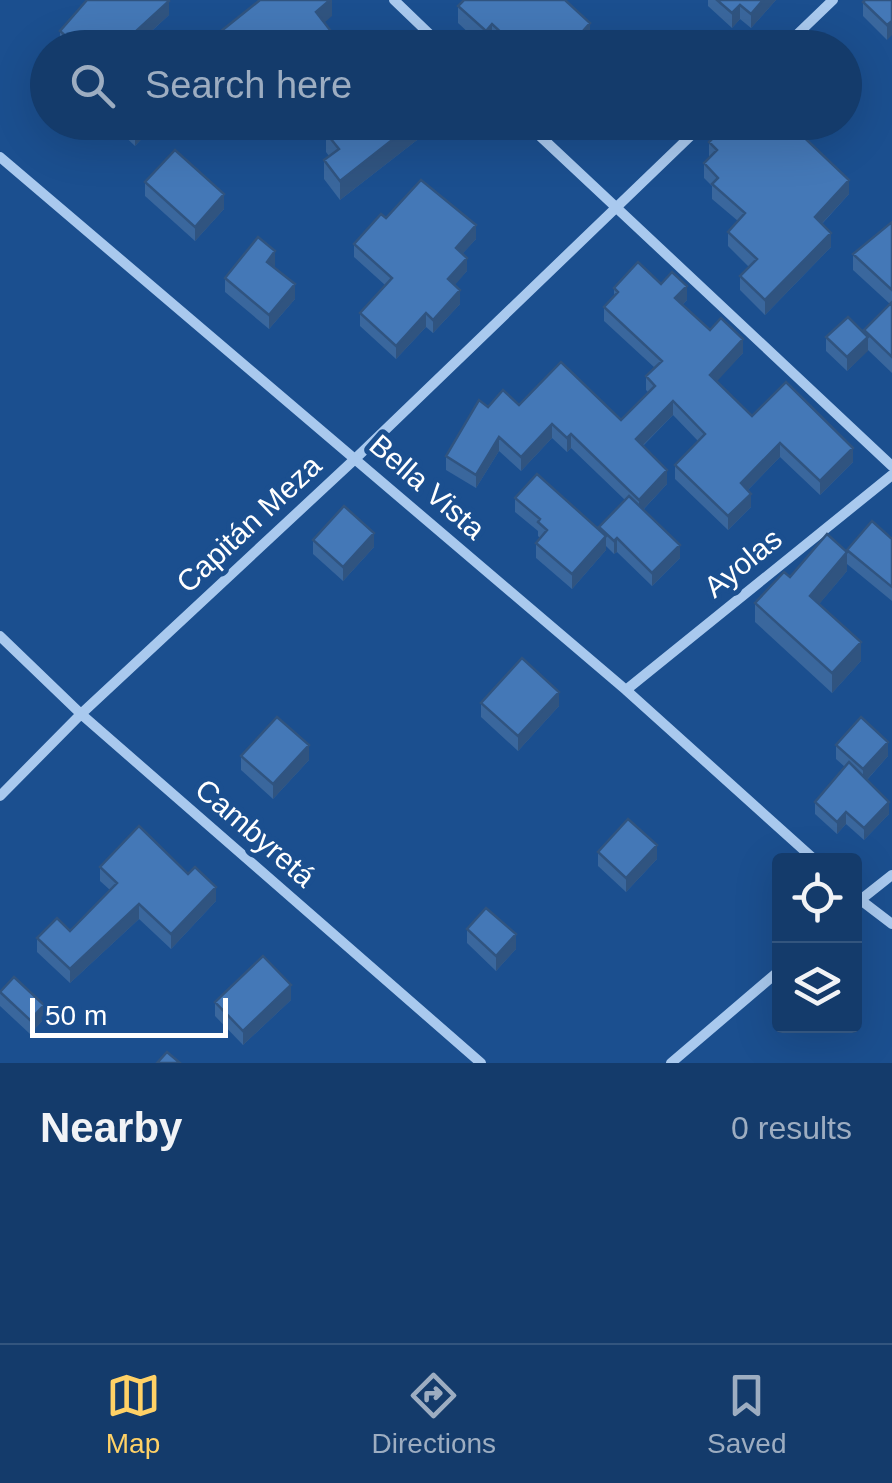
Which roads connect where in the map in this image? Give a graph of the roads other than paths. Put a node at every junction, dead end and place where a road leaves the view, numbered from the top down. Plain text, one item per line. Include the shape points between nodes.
1 (394, 0) edge
2 (833, 0) edge
3 (425, 30) edge
4 (802, 30) edge
5 (543, 140) edge
6 (686, 140) edge
7 (0, 157) edge
8 (616, 208) junction
9 (356, 458) junction
10 (892, 466) edge
11 (892, 474) edge
12 (0, 636) edge
13 (626, 690) junction
14 (81, 714) junction
15 (0, 796) edge
16 (808, 853) edge
17 (892, 875) edge
18 (862, 896) edge
19 (862, 904) edge
20 (892, 924) edge
21 (772, 977) edge
22 (481, 1063) edge
23 (670, 1063) edge

1 - 3 street
2 - 4 street
5 - 8 street
6 - 8 street, Capitán Meza
7 - 9 street, Bella Vista
8 - 9 street, Capitán Meza
8 - 10 street
9 - 13 street, Bella Vista
9 - 14 street, Capitán Meza
11 - 13 street, Ayolas
12 - 14 street, Cambyretá
13 - 16 street, Bella Vista
14 - 15 street, Capitán Meza
14 - 22 street, Cambyretá
17 - 18 street
19 - 20 street
21 - 23 street

